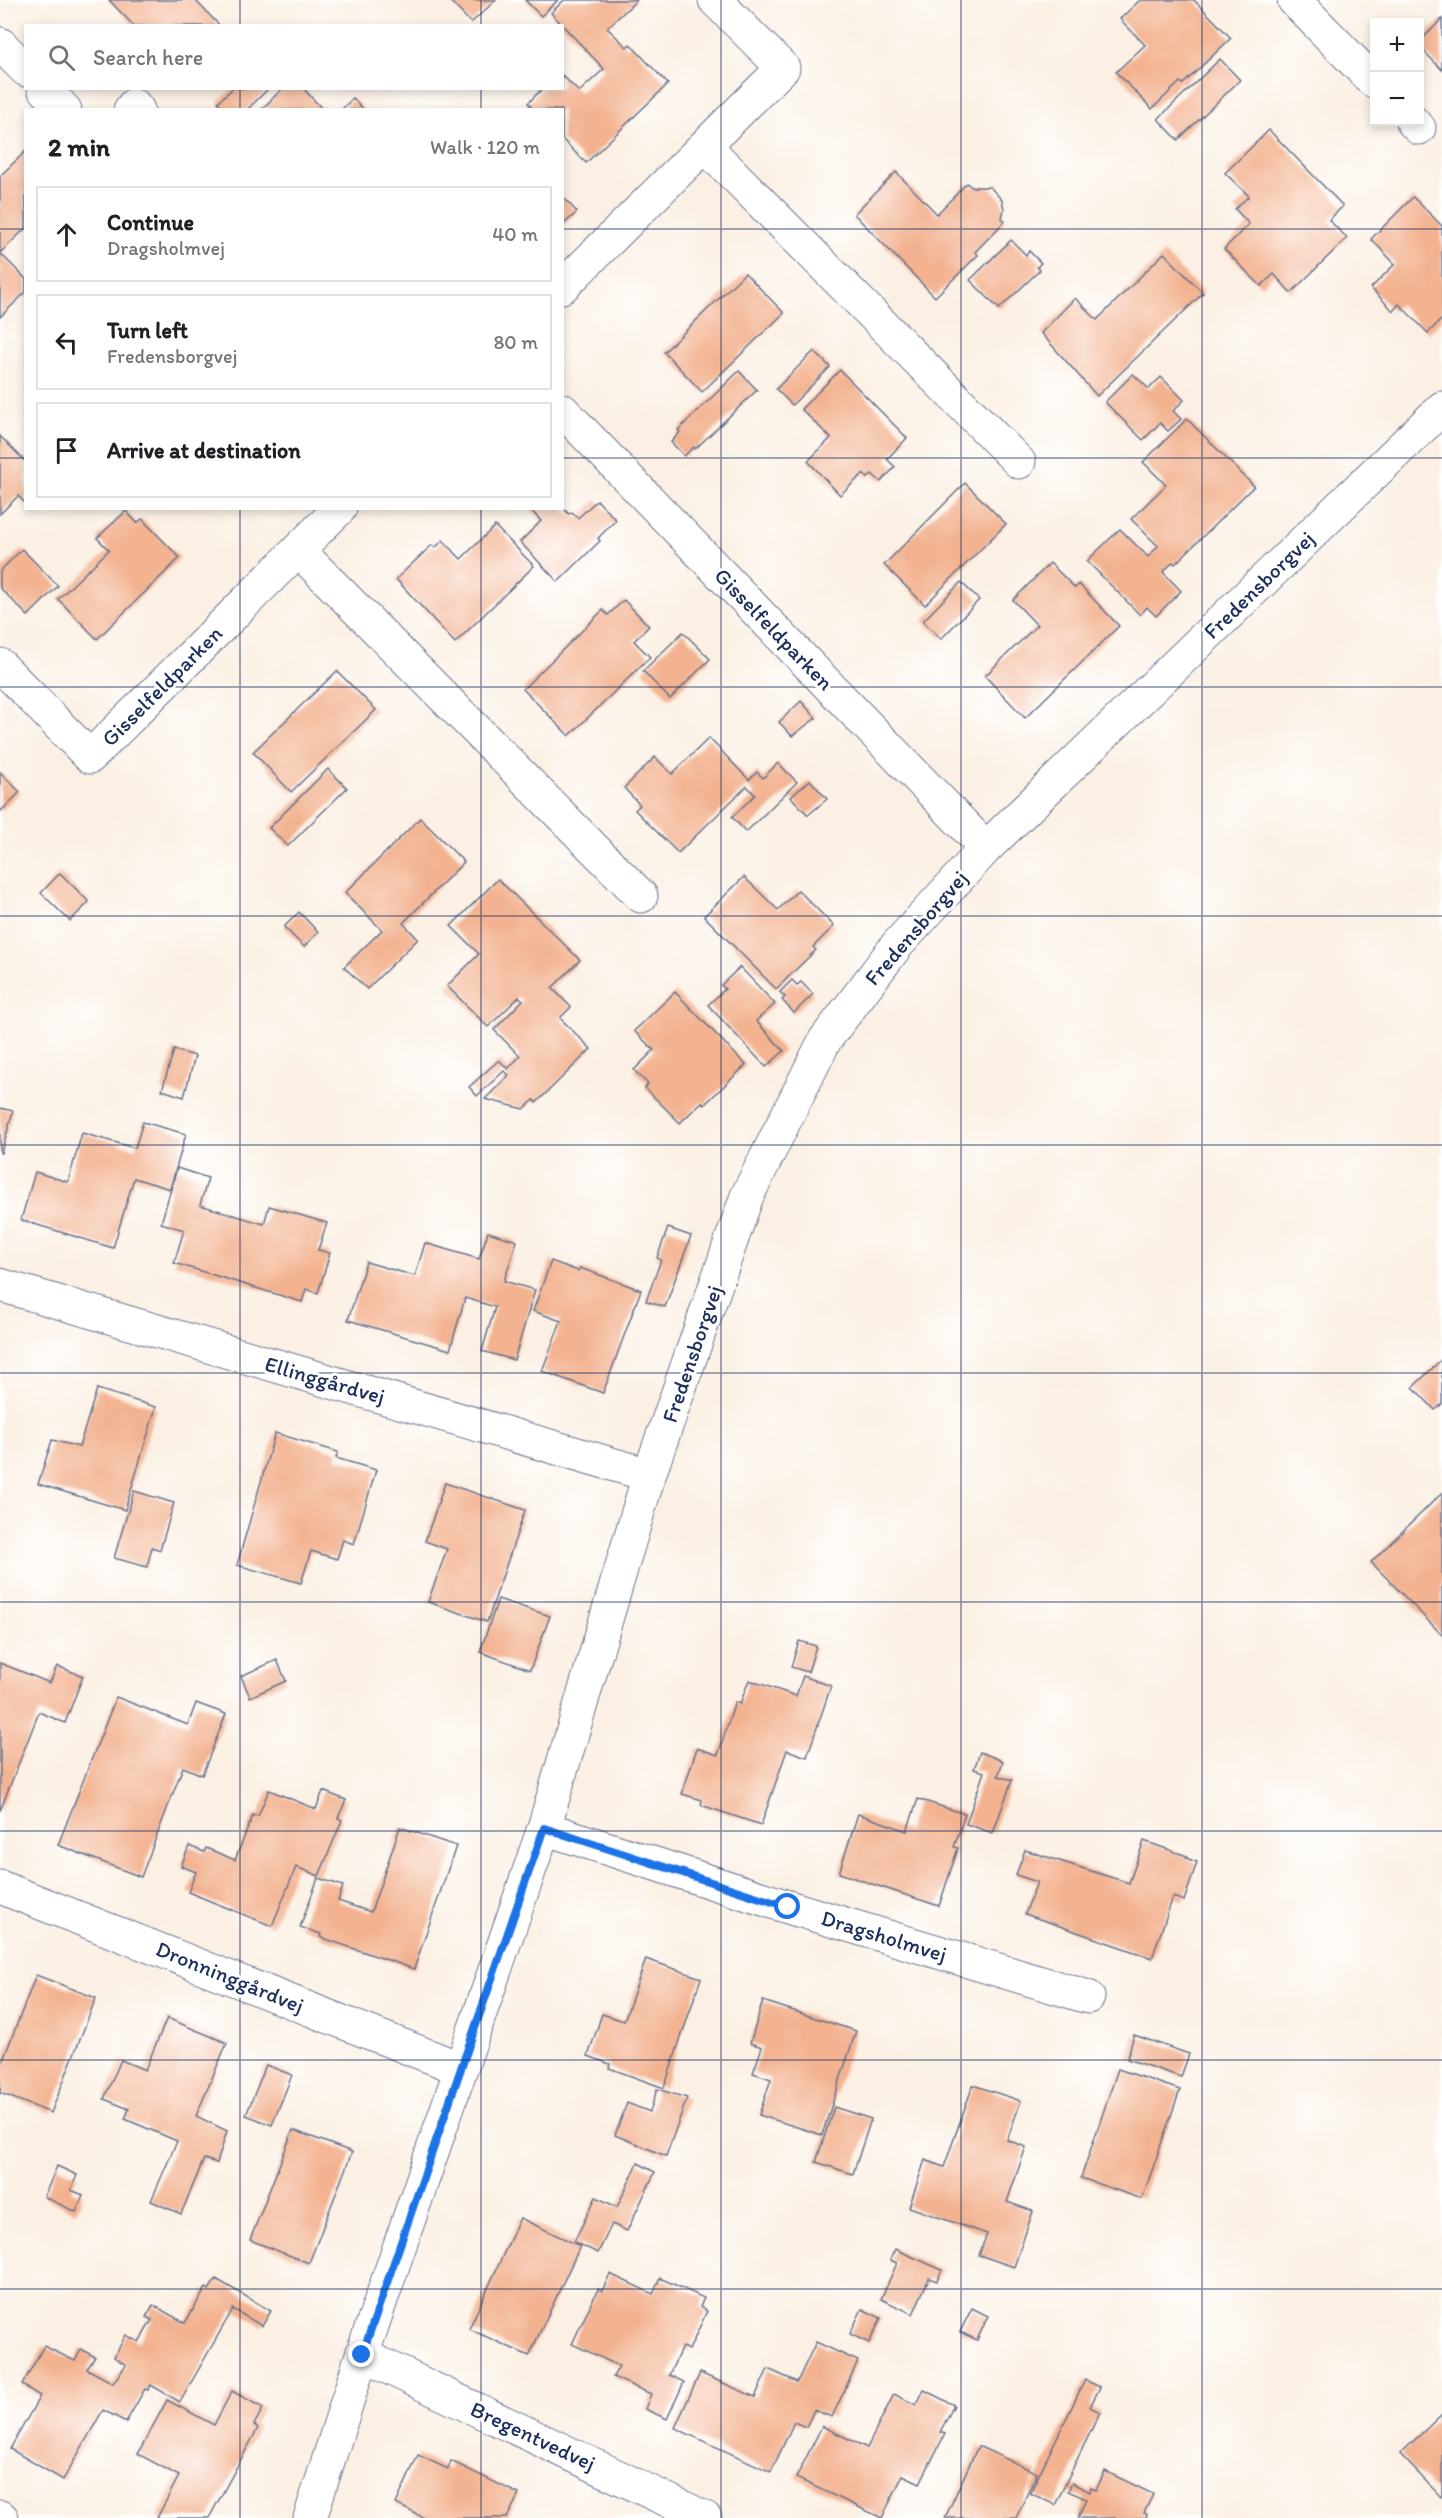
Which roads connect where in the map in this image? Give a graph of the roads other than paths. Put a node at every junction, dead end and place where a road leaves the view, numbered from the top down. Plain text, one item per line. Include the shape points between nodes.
1 (715, 0) edge
2 (1294, 0) edge
3 (0, 44) edge
4 (24, 68) edge
5 (1370, 78) edge
6 (46, 90) edge
7 (63, 108) edge
8 (705, 146) junction
9 (564, 285) edge
10 (1442, 408) edge
11 (564, 412) edge
12 (1019, 462) dead end
13 (338, 510) edge
14 (298, 550) junction
15 (0, 665) edge
16 (986, 848) junction
17 (641, 896) dead end
18 (0, 1285) edge
19 (649, 1475) junction
20 (544, 1828) junction
21 (0, 1887) edge
22 (1088, 1997) dead end
23 (459, 2068) junction
24 (362, 2355) junction
25 (310, 2518) edge
26 (705, 2518) edge

1 - 8 street via 783,68
2 - 5 street
3 - 4 street
6 - 7 street
8 - 9 street
8 - 12 street
10 - 16 street, Fredensborgvej
11 - 16 street, Gisselfeldparken
13 - 14 street, Gisselfeldparken
14 - 15 street, Gisselfeldparken via 90,757
14 - 17 street
16 - 19 street, Fredensborgvej via 897,945 825,1040 747,1196
18 - 19 street, Ellinggårdvej
19 - 20 street, Fredensborgvej
20 - 22 street, Dragsholmvej via 788,1907
20 - 23 street, Fredensborgvej
21 - 23 street, Dronninggårdvej
23 - 24 street, Fredensborgvej
24 - 25 street, Fredensborgvej
24 - 26 street, Bregentvedvej

